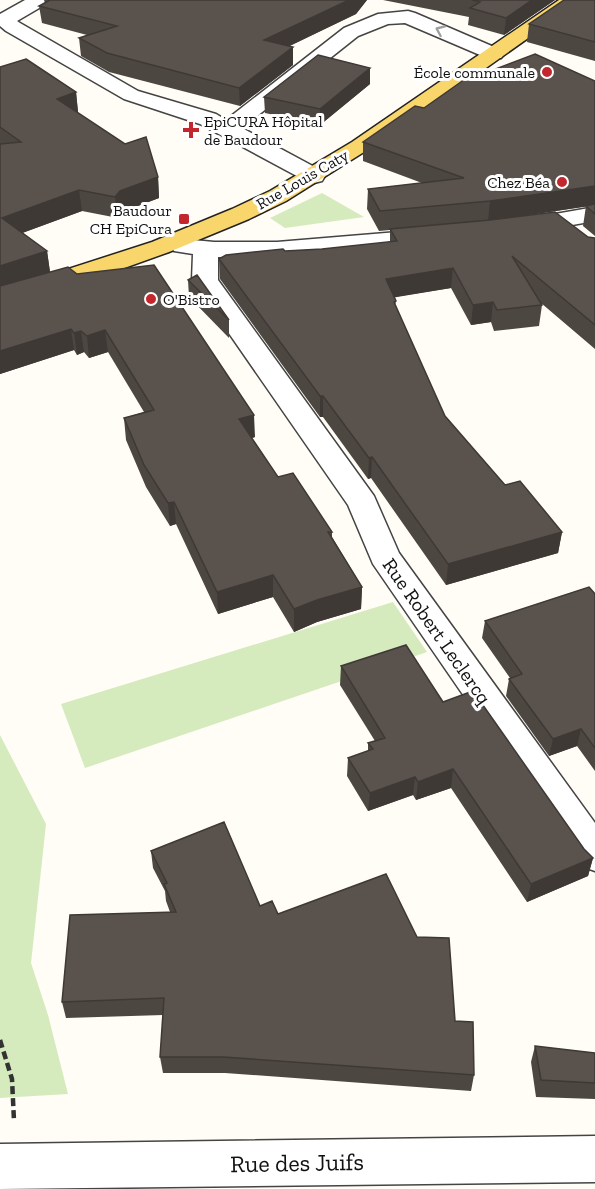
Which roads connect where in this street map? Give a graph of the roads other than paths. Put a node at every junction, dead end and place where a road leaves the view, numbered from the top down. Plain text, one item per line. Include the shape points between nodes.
1 (39, 0) edge
2 (573, 0) edge
3 (386, 9) edge
4 (2, 19) edge
5 (494, 54) junction
6 (229, 128) junction
7 (314, 176) junction
8 (595, 214) edge
9 (559, 222) junction
10 (497, 230) edge
11 (462, 233) edge
12 (586, 243) edge
13 (167, 244) junction
14 (206, 249) junction
15 (0, 299) edge
16 (595, 854) edge
17 (595, 1159) edge
18 (4, 1167) edge

1 - 4 street
2 - 5 main road, Rue Louis Caty
5 -> 3 street
3 - 6 street
4 - 6 street via 131,95
5 - 7 main road, Rue Louis Caty
6 - 7 street
7 - 13 main road, Rue Louis Caty
8 - 9 street
9 - 10 street
9 - 12 street
11 - 14 street via 277,249
13 - 14 street
13 - 15 main road, Rue Louis Caty
14 - 16 street, Rue Robert Leclercq via 205,280 363,503 384,556
17 - 18 street, Rue des Juifs

